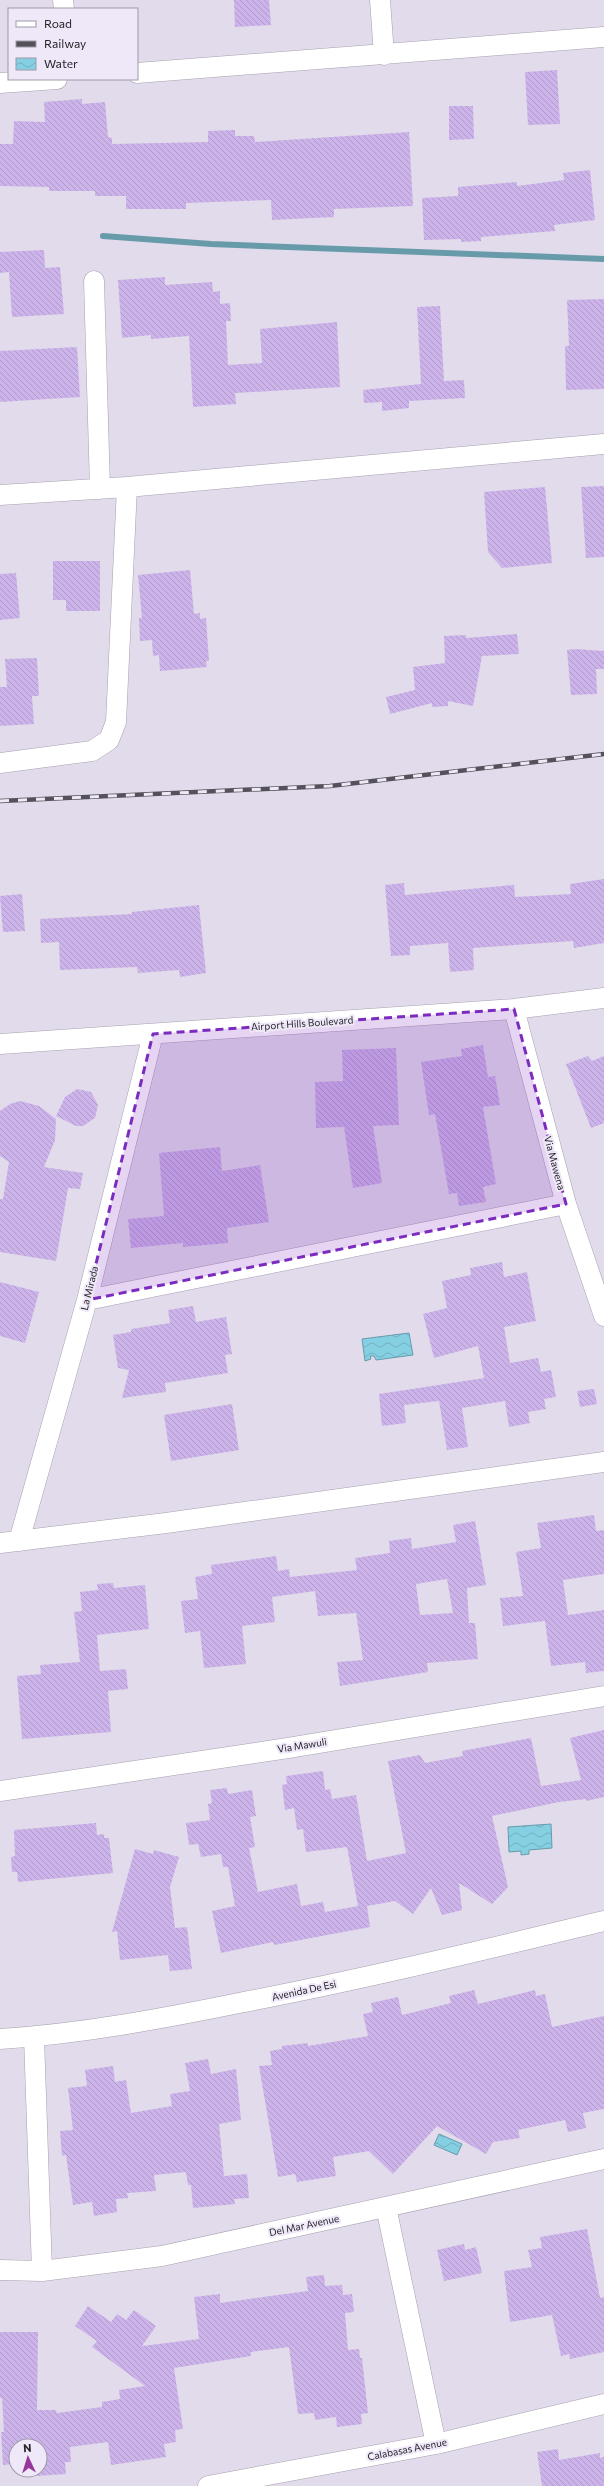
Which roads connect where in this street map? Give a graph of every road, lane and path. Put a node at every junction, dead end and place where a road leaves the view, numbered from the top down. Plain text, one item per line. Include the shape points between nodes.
1 (380, 0) edge
2 (604, 37) edge
3 (384, 55) junction
4 (138, 73) edge
5 (43, 80) edge
6 (0, 83) edge
7 (94, 281) dead end
8 (604, 444) edge
9 (127, 487) junction
10 (100, 489) junction
11 (0, 495) edge
12 (0, 763) edge
13 (604, 998) edge
14 (514, 1008) junction
15 (153, 1034) junction
16 (0, 1044) edge
17 (566, 1204) junction
18 (87, 1300) junction
19 (604, 1316) edge
20 (604, 1462) edge
21 (10, 1542) edge
22 (604, 1696) edge
23 (0, 1791) edge
24 (604, 1921) edge
25 (34, 2037) junction
26 (0, 2039) edge
27 (604, 2159) edge
28 (386, 2207) junction
29 (0, 2270) edge
30 (42, 2271) junction
31 (604, 2404) edge
32 (436, 2444) junction
33 (208, 2486) edge

1 - 3 street
2 - 3 street
3 - 4 street
5 - 6 street
7 - 10 street
8 - 9 street
9 - 10 street
9 - 12 street via 116,722 109,740 92,751
10 - 11 street
13 - 14 street, Airport Hills Boulevard
14 - 15 street, Airport Hills Boulevard
14 - 17 street, Via Mawena
15 - 16 street, Airport Hills Boulevard
15 - 18 street, La Mirada
17 - 18 street
17 - 19 street, Via Mawena
18 - 21 street, La Mirada
20 - 21 street
22 - 23 street, Via Mawuli via 288,1748
24 - 25 street, Avenida De Esi via 304,1991 166,2018
25 - 26 street, Avenida De Esi
25 - 30 street
27 - 28 street, Del Mar Avenue
28 - 30 street, Del Mar Avenue via 162,2256
28 - 32 street
29 - 30 street, Del Mar Avenue
31 - 32 street, Calabasas Avenue
32 - 33 street, Calabasas Avenue

